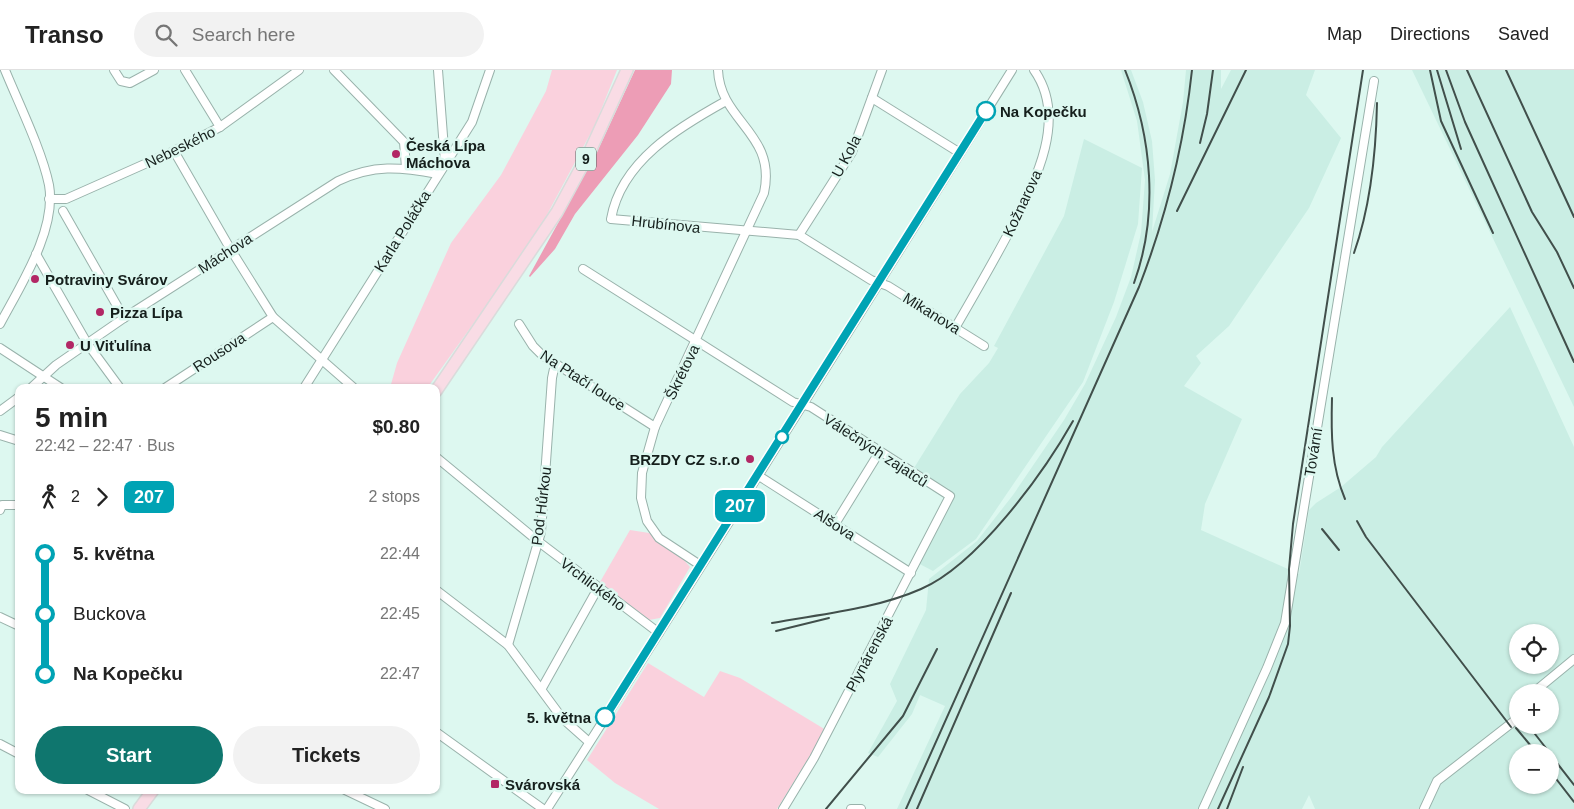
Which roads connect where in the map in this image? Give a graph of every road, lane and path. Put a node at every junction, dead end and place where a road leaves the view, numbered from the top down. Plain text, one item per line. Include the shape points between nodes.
1 (5, 70) edge
2 (114, 70) edge
3 (154, 70) edge
4 (185, 70) edge
5 (299, 70) edge
6 (334, 70) edge
7 (438, 70) edge
8 (490, 70) edge
9 (627, 70) edge
10 (718, 70) edge
11 (882, 70) edge
12 (1012, 70) edge
13 (1034, 70) edge
14 (1374, 81) dead end
15 (872, 98) junction
16 (726, 101) junction
17 (220, 127) junction
18 (174, 151) junction
19 (960, 153) junction
20 (445, 162) junction
21 (406, 168) junction
22 (438, 174) junction
23 (49, 199) junction
24 (63, 212) dead end
25 (745, 232) junction
26 (799, 235) junction
27 (231, 250) junction
28 (36, 254) junction
29 (583, 269) dead end
30 (878, 282) junction
31 (274, 317) junction
32 (124, 318) junction
33 (0, 324) edge
34 (519, 324) dead end
35 (955, 328) junction
36 (697, 341) junction
37 (87, 343) junction
38 (984, 346) dead end
39 (0, 348) edge
40 (322, 359) junction
41 (555, 364) junction
42 (43, 377) junction
43 (35, 384) edge
44 (54, 384) edge
45 (117, 384) edge
46 (171, 384) edge
47 (306, 384) edge
48 (350, 384) edge
49 (440, 385) edge
50 (15, 400) edge
51 (802, 404) junction
52 (0, 412) edge
53 (655, 427) junction
54 (0, 435) edge
55 (15, 440) edge
56 (880, 451) junction
57 (440, 460) edge
58 (759, 476) junction
59 (950, 496) joint
60 (15, 506) edge
61 (1, 508) edge
62 (835, 524) junction
63 (539, 542) junction
64 (700, 565) junction
65 (911, 573) junction
66 (598, 588) junction
67 (440, 593) edge
68 (0, 617) edge
69 (15, 624) edge
70 (658, 633) junction
71 (508, 645) junction
72 (1574, 659) edge
73 (1544, 684) edge
74 (542, 688) junction
75 (1509, 725) edge
76 (440, 735) edge
77 (589, 742) junction
78 (1, 748) edge
79 (15, 753) edge
80 (96, 794) edge
81 (150, 794) edge
82 (354, 794) edge
83 (125, 809) edge
84 (139, 809) edge
85 (385, 809) edge
86 (543, 809) edge
87 (547, 809) edge
88 (783, 809) edge
89 (851, 809) edge
90 (861, 809) edge
91 (1203, 809) edge
92 (1424, 809) edge

1 - 23 street via 44,168
2 - 3 street via 122,81 130,83
4 - 17 street
5 - 17 street, Nebeského
6 - 21 street via 404,142
7 - 20 street
8 - 20 street, Karla Poláčka via 472,122
9 - 49 main road, 9 via 590,151 557,212
10 - 16 street
11 - 15 street, U Kola
12 - 19 street
13 - 35 street, Kožnarova via 1047,100 1048,130 1042,160 1026,199
14 - 91 street, Tovární via 1285,623
15 - 19 street
15 - 26 street, U Kola via 852,152
16 - 25 street, Škrétova via 759,144 766,163 764,193
16 - 25 street, Hrubínova via 681,126 646,157 614,202 611,219
17 - 18 street, Nebeského
18 - 23 street, Nebeského via 66,199
18 - 27 street
19 - 30 street
20 - 22 street, Karla Poláčka
21 - 22 street, Máchova
21 - 27 street, Máchova via 387,167 357,172
22 - 40 street, Karla Poláčka
23 - 28 street via 44,235
24 - 32 street
25 - 26 street, Hrubínova
25 - 36 street, Škrétova
26 - 30 street, Hrubínova
27 - 31 street
27 - 32 street, Máchova
28 - 33 street
28 - 37 street
29 - 36 street, Válečných zajatců
30 - 35 street, Mikanova
30 - 51 street
31 - 40 street
31 - 46 street, Rousova
32 - 37 street, Máchova
34 - 41 street, Na Ptačí louce via 533,346
35 - 38 street, Mikanova
36 - 51 street, Válečných zajatců via 793,402
36 - 53 street, Škrétova
37 - 42 street, Máchova
37 - 45 street
39 - 42 street
40 - 47 street, Karla Poláčka
40 - 48 street
41 - 53 street, Na Ptačí louce
41 - 63 street, Pod Hůrkou
42 - 43 street, Máchova
42 - 44 street
50 - 52 street
51 - 56 street, Válečných zajatců
51 - 58 street
53 - 64 street, Škrétova via 642,473 641,498 647,521 659,538
54 - 55 street
56 - 59 street, Válečných zajatců
56 - 62 street
57 - 63 street, Vrchlického
58 - 62 street, Alšova
58 - 64 street
59 - 65 street, Plynárenská
60 - 61 street
62 - 65 street, Alšova
63 - 66 street, Vrchlického
63 - 71 street, Pod Hůrkou
64 - 70 street
65 - 88 street, Plynárenská via 814,758
66 - 70 street, Vrchlického
66 - 74 street
67 - 71 street
68 - 69 street
70 - 77 street
71 - 74 street
72 - 73 street
74 - 77 street via 562,718
75 - 92 street via 1437,781
76 - 86 street
77 - 87 street
78 - 79 street
80 - 83 street
81 - 84 main road
82 - 85 street
89 - 90 street

